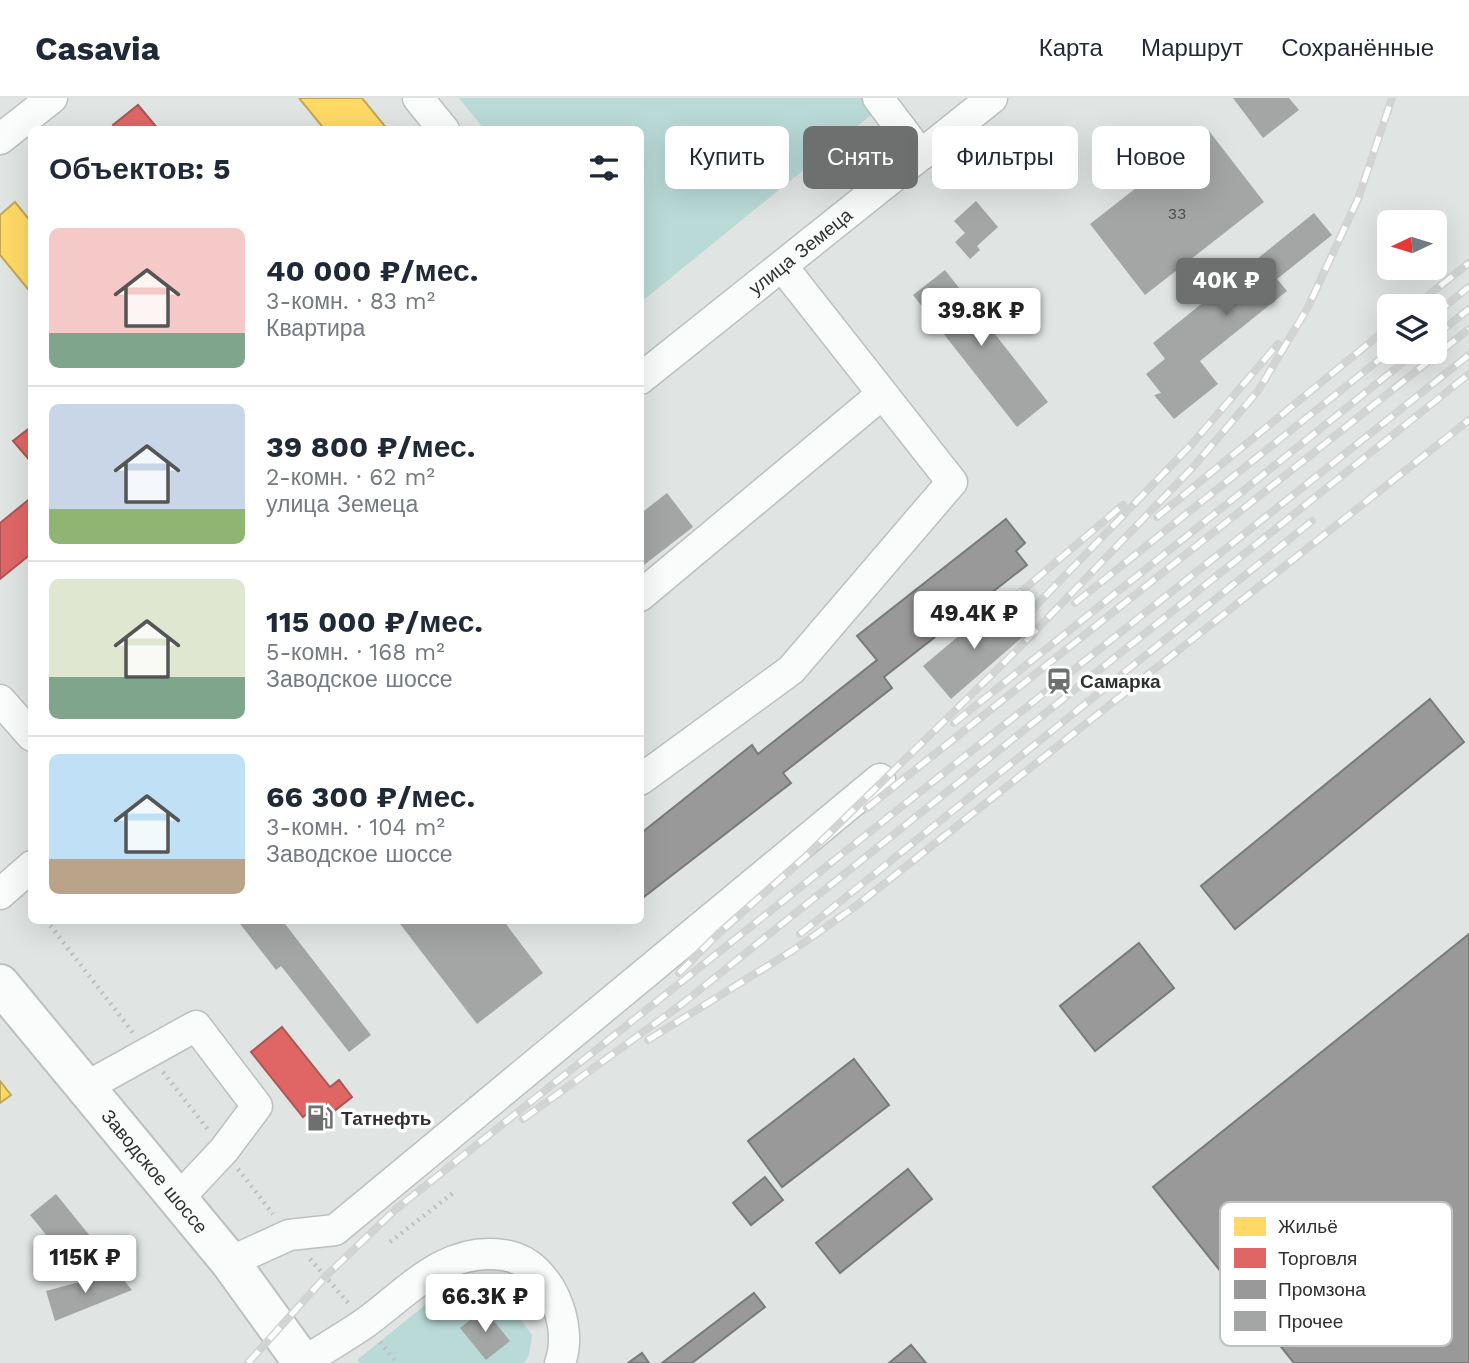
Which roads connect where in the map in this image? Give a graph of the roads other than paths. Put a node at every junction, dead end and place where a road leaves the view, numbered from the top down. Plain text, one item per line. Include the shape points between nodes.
1 (52, 98) edge
2 (418, 98) edge
3 (878, 98) edge
4 (992, 98) edge
5 (441, 126) edge
6 (0, 139) edge
7 (921, 155) junction
8 (782, 266) junction
9 (644, 372) edge
10 (881, 395) junction
11 (644, 593) edge
12 (0, 700) edge
13 (28, 732) edge
14 (644, 777) edge
15 (880, 779) dead end
16 (28, 870) edge
17 (0, 894) edge
18 (0, 984) edge
19 (86, 1087) junction
20 (178, 1199) junction
21 (230, 1262) junction
22 (303, 1363) edge
23 (560, 1363) edge

1 - 6 street
2 - 5 street
3 - 7 street
4 - 7 street, улица Земеца
7 - 8 street, улица Земеца
8 - 9 street, улица Земеца
8 - 10 street
10 - 11 street
10 - 14 street via 952,482 792,670
12 - 13 street
15 - 21 street via 334,1230 289,1235
16 - 17 street
18 - 19 main road, Заводское шоссе
19 - 20 main road, Заводское шоссе
19 - 20 street via 196,1026 257,1106
20 - 21 main road, Заводское шоссе
21 - 22 main road, Заводское шоссе
22 - 23 street via 435,1269 464,1255 495,1254 521,1257 543,1278 558,1302 564,1330

